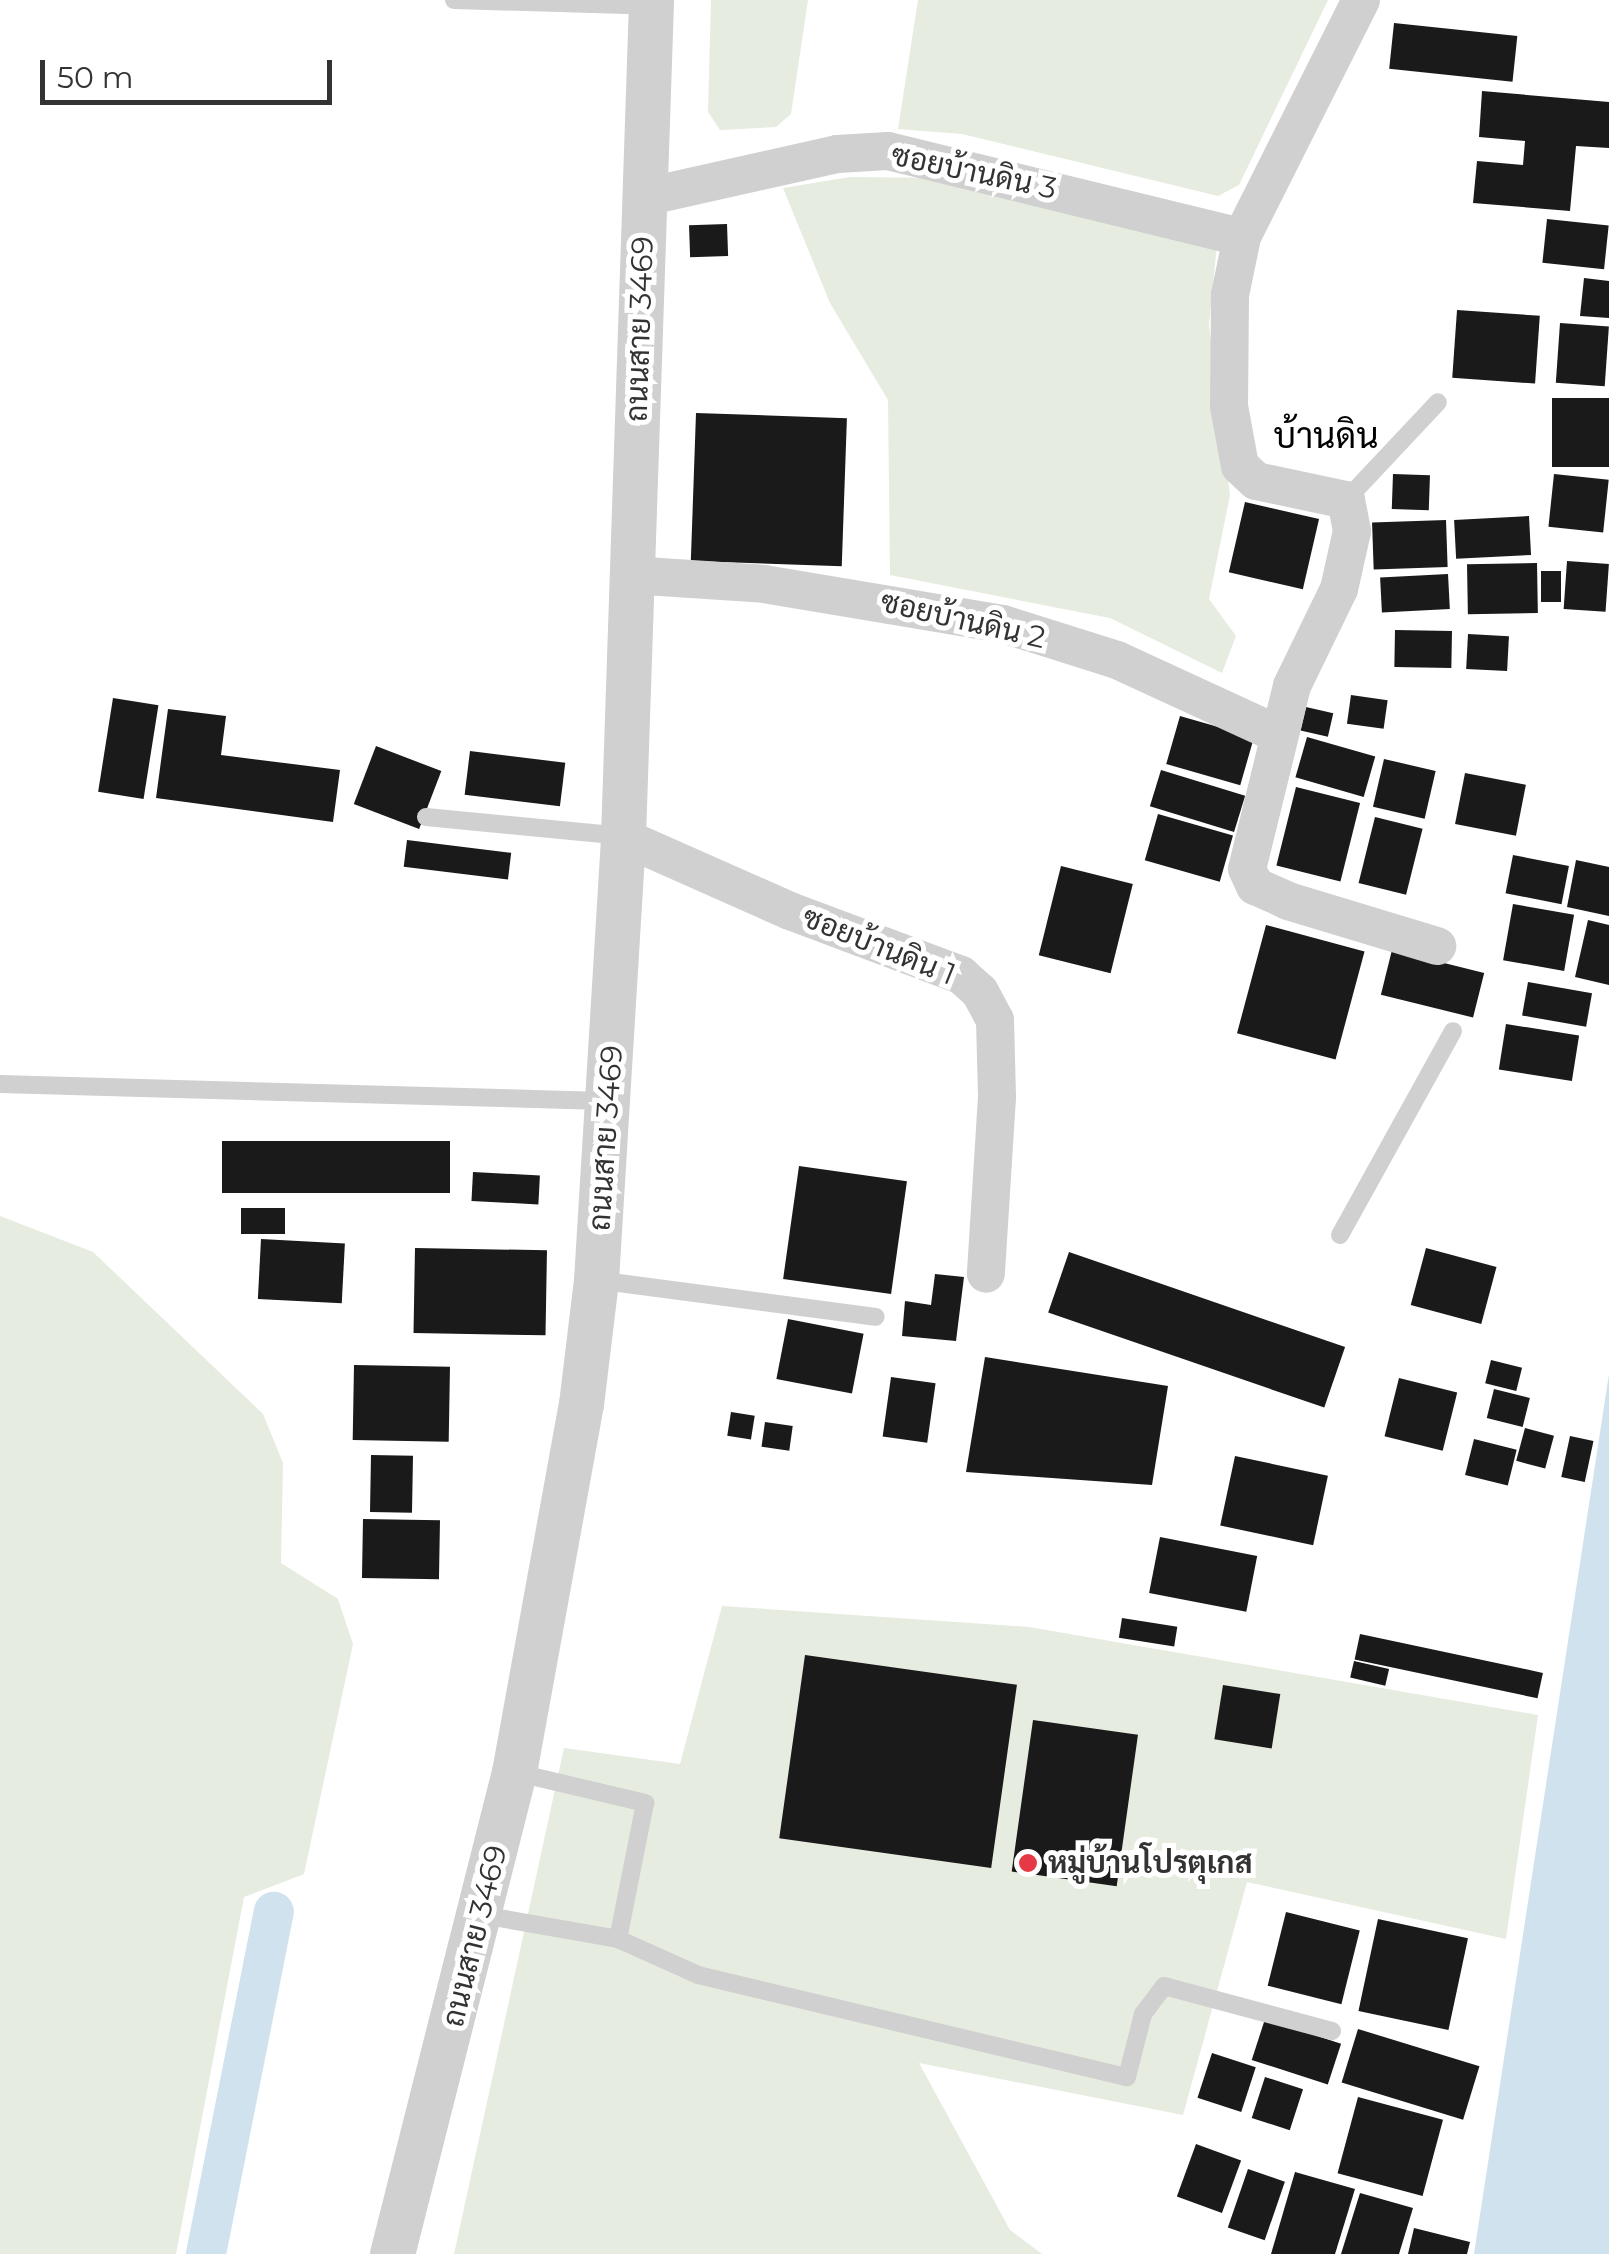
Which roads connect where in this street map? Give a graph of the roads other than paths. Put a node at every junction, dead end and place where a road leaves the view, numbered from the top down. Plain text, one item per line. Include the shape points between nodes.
1 (454, 0) edge
2 (1360, 0) edge
3 (651, 3) edge
4 (645, 197) junction
5 (1242, 237) junction
6 (1438, 402) dead end
7 (1346, 500) junction
8 (630, 575) junction
9 (1278, 734) junction
10 (426, 817) dead end
11 (623, 836) junction
12 (1437, 946) dead end
13 (1453, 1031) dead end
14 (0, 1084) edge
15 (611, 1101) junction
16 (1340, 1236) dead end
17 (986, 1274) dead end
18 (596, 1280) junction
19 (876, 1318) dead end
20 (514, 1772) junction
21 (482, 1915) junction
22 (618, 1939) junction
23 (1332, 2031) dead end
24 (392, 2254) edge

1 - 3 lane
2 - 5 street
3 - 4 street, ถนนสาย 3469
4 - 5 street, ซอยบ้านดิน 3 via 837,154 888,151
4 - 8 street, ถนนสาย 3469
5 - 7 street via 1230,295 1229,372 1240,466 1256,481
6 - 7 lane
7 - 9 street via 1352,530 1339,589 1292,686
8 - 9 street, ซอยบ้านดิน 2 via 764,584 1004,624 1117,660
8 - 11 street, ถนนสาย 3469
9 - 12 street via 1247,869 1255,886
10 - 11 lane
11 - 15 street, ถนนสาย 3469
11 - 17 street, ซอยบ้านดิน 1 via 790,912 961,975 980,992 995,1020 997,1097
13 - 16 lane
14 - 15 lane
15 - 18 street, ถนนสาย 3469
18 - 19 lane
18 - 20 street, ถนนสาย 3469 via 581,1404
20 - 21 street, ถนนสาย 3469
20 - 22 lane via 645,1803
21 - 22 lane
21 - 24 street, ถนนสาย 3469
22 - 23 lane via 698,1974 1128,2077 1142,2014 1164,1986

